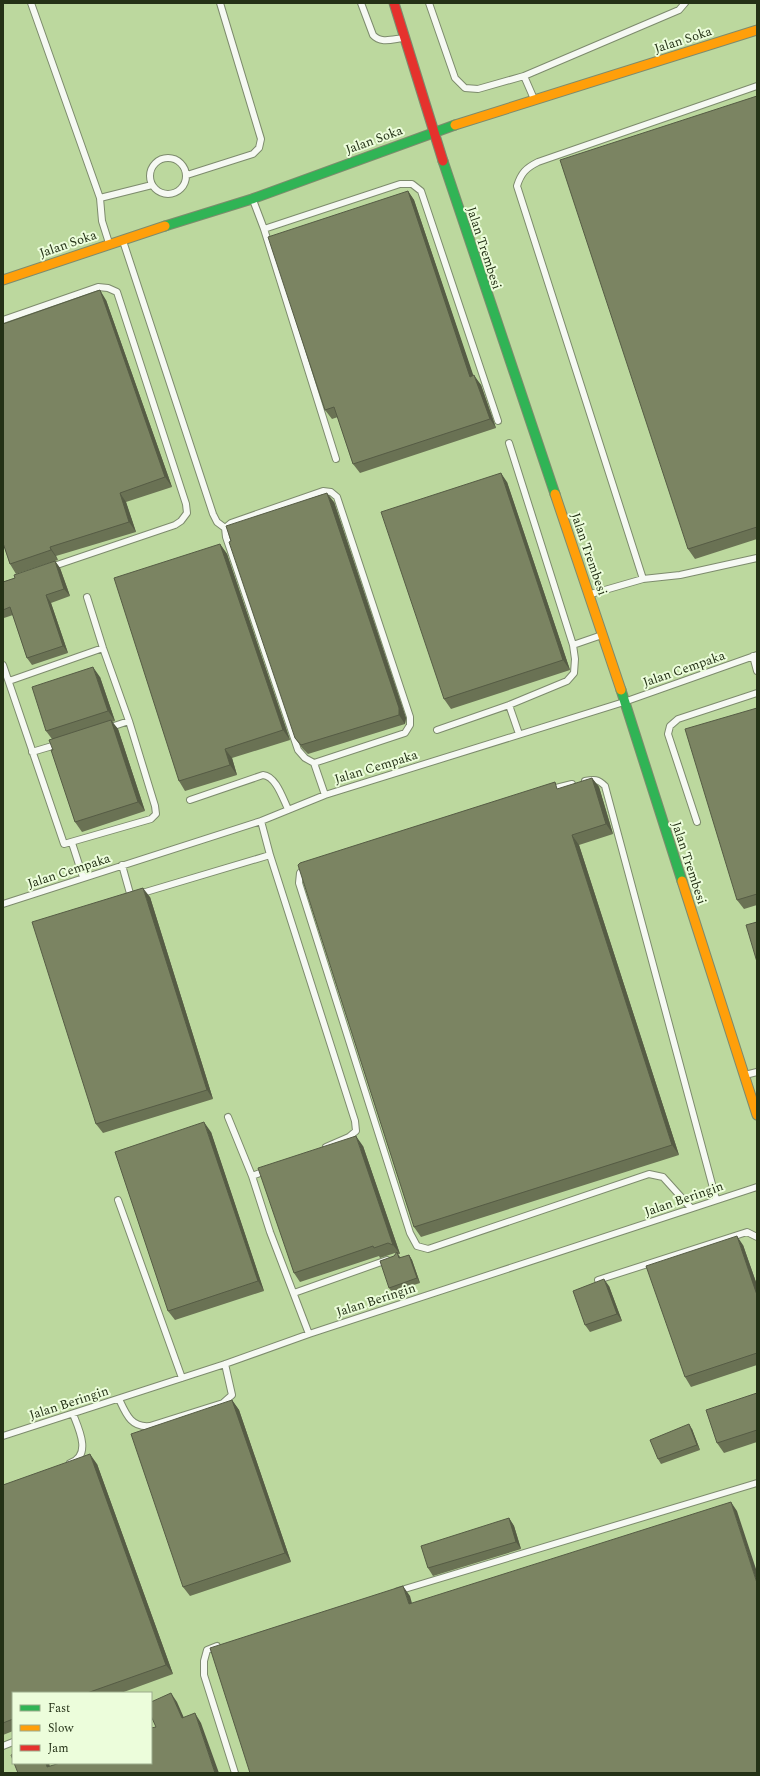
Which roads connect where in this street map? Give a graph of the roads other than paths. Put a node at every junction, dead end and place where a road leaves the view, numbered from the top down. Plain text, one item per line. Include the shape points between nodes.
1 (31, 3) edge
2 (220, 3) edge
3 (360, 3) edge
4 (394, 3) edge
5 (429, 3) edge
6 (685, 3) edge
7 (757, 30) edge
8 (405, 37) junction
9 (524, 76) junction
10 (757, 86) edge
11 (534, 101) junction
12 (433, 132) junction
13 (187, 175) junction
14 (152, 185) junction
15 (100, 198) junction
16 (252, 199) junction
17 (264, 229) junction
18 (122, 240) junction
19 (110, 244) junction
20 (3, 280) edge
21 (3, 320) edge
22 (498, 421) dead end
23 (509, 444) dead end
24 (336, 460) dead end
25 (225, 528) junction
26 (757, 558) edge
27 (48, 568) edge
28 (643, 579) junction
29 (589, 594) junction
30 (87, 597) dead end
31 (603, 635) junction
32 (573, 645) junction
33 (103, 648) junction
34 (755, 655) edge
35 (3, 665) edge
36 (757, 671) edge
37 (9, 681) junction
38 (757, 693) edge
39 (624, 702) junction
40 (509, 705) junction
41 (129, 721) junction
42 (99, 730) edge
43 (437, 730) dead end
44 (519, 734) junction
45 (62, 743) edge
46 (32, 752) junction
47 (314, 763) junction
48 (547, 791) edge
49 (325, 795) junction
50 (190, 800) dead end
51 (288, 809) junction
52 (261, 821) junction
53 (697, 822) dead end
54 (72, 843) junction
55 (270, 855) junction
56 (314, 863) edge
57 (122, 865) junction
58 (84, 877) junction
59 (131, 897) junction
60 (124, 899) edge
61 (3, 904) edge
62 (757, 1072) edge
63 (744, 1076) junction
64 (757, 1114) edge
65 (228, 1117) dead end
66 (322, 1148) edge
67 (274, 1168) edge
68 (252, 1176) junction
69 (757, 1187) edge
70 (716, 1199) junction
71 (118, 1200) dead end
72 (691, 1208) junction
73 (757, 1237) edge
74 (396, 1257) edge
75 (598, 1280) edge
76 (294, 1293) junction
77 (309, 1334) junction
78 (225, 1364) junction
79 (182, 1378) junction
80 (119, 1399) junction
81 (73, 1414) junction
82 (3, 1436) edge
83 (60, 1467) edge
84 (757, 1484) edge
85 (394, 1592) edge
86 (221, 1645) edge
87 (235, 1773) edge

1 - 15 lane
2 - 13 lane via 261,139 259,148 253,154
3 - 8 lane via 376,39 382,41
4 - 8 street, Jalan Trembesi
5 - 9 lane via 455,78 464,88 478,89
6 - 9 lane via 679,10
7 - 11 street, Jalan Soka
8 - 12 street, Jalan Trembesi
9 - 11 lane
10 - 28 lane via 538,162 521,174 517,186
11 - 12 street, Jalan Soka
12 - 16 street, Jalan Soka
12 - 29 street, Jalan Trembesi via 493,316
13 - 14 lane via 183,188 177,193 163,194
13 - 14 lane via 180,162 167,158 160,160 151,171
14 - 15 lane
15 - 19 lane via 102,221
16 - 17 lane
16 - 18 street, Jalan Soka
17 - 22 lane via 400,184 412,184 421,191
17 - 24 lane
18 - 19 street, Jalan Soka
18 - 25 lane via 213,514 217,522
19 - 20 street, Jalan Soka
21 - 27 lane via 98,287 117,292 186,504 187,513 175,525
23 - 32 lane
25 - 47 lane via 298,750 304,758
25 - 47 lane via 231,523 323,491 331,492 337,497 410,717 410,725 404,733
26 - 28 lane via 680,575
28 - 29 lane
29 - 31 street, Jalan Trembesi
30 - 33 lane
31 - 32 lane
31 - 39 street, Jalan Trembesi
32 - 40 lane via 574,673 567,681
33 - 37 lane
33 - 41 lane
34 - 36 lane
34 - 39 lane, Jalan Cempaka
35 - 37 lane
37 - 46 lane
38 - 53 lane via 678,718 670,726 668,734
39 - 44 lane, Jalan Cempaka
39 - 63 street, Jalan Trembesi
40 - 43 lane
40 - 44 lane
41 - 42 lane
41 - 54 lane via 156,806 156,814 151,819
44 - 49 lane, Jalan Cempaka
45 - 46 lane
46 - 54 lane via 63,842 65,845
47 - 49 lane
48 - 70 lane via 593,779 599,780 605,786
49 - 51 lane, Jalan Cempaka
50 - 51 lane via 268,775 273,779
51 - 52 lane, Jalan Cempaka
52 - 55 lane
52 - 57 lane, Jalan Cempaka
54 - 58 lane
55 - 59 lane
55 - 66 lane via 355,1121 356,1131 350,1137
56 - 72 lane via 306,866 300,873 299,883 410,1233 417,1246 428,1249 649,1174 663,1177
57 - 58 lane, Jalan Cempaka
57 - 59 lane
58 - 61 lane, Jalan Cempaka
59 - 60 lane
62 - 63 lane
63 - 64 street, Jalan Trembesi
65 - 68 lane
67 - 68 lane
68 - 76 lane
69 - 70 lane, Jalan Beringin
70 - 72 lane, Jalan Beringin
71 - 79 lane
72 - 77 lane, Jalan Beringin
73 - 75 lane via 747,1232
74 - 76 lane
76 - 77 lane
77 - 78 lane, Jalan Beringin
78 - 79 lane, Jalan Beringin
78 - 80 lane via 232,1395 222,1403 143,1427 134,1424 126,1416
79 - 80 lane, Jalan Beringin
80 - 81 lane, Jalan Beringin
81 - 82 lane, Jalan Beringin
81 - 83 lane via 83,1446 81,1455 74,1462
84 - 85 lane
86 - 87 lane via 207,1650 204,1675

